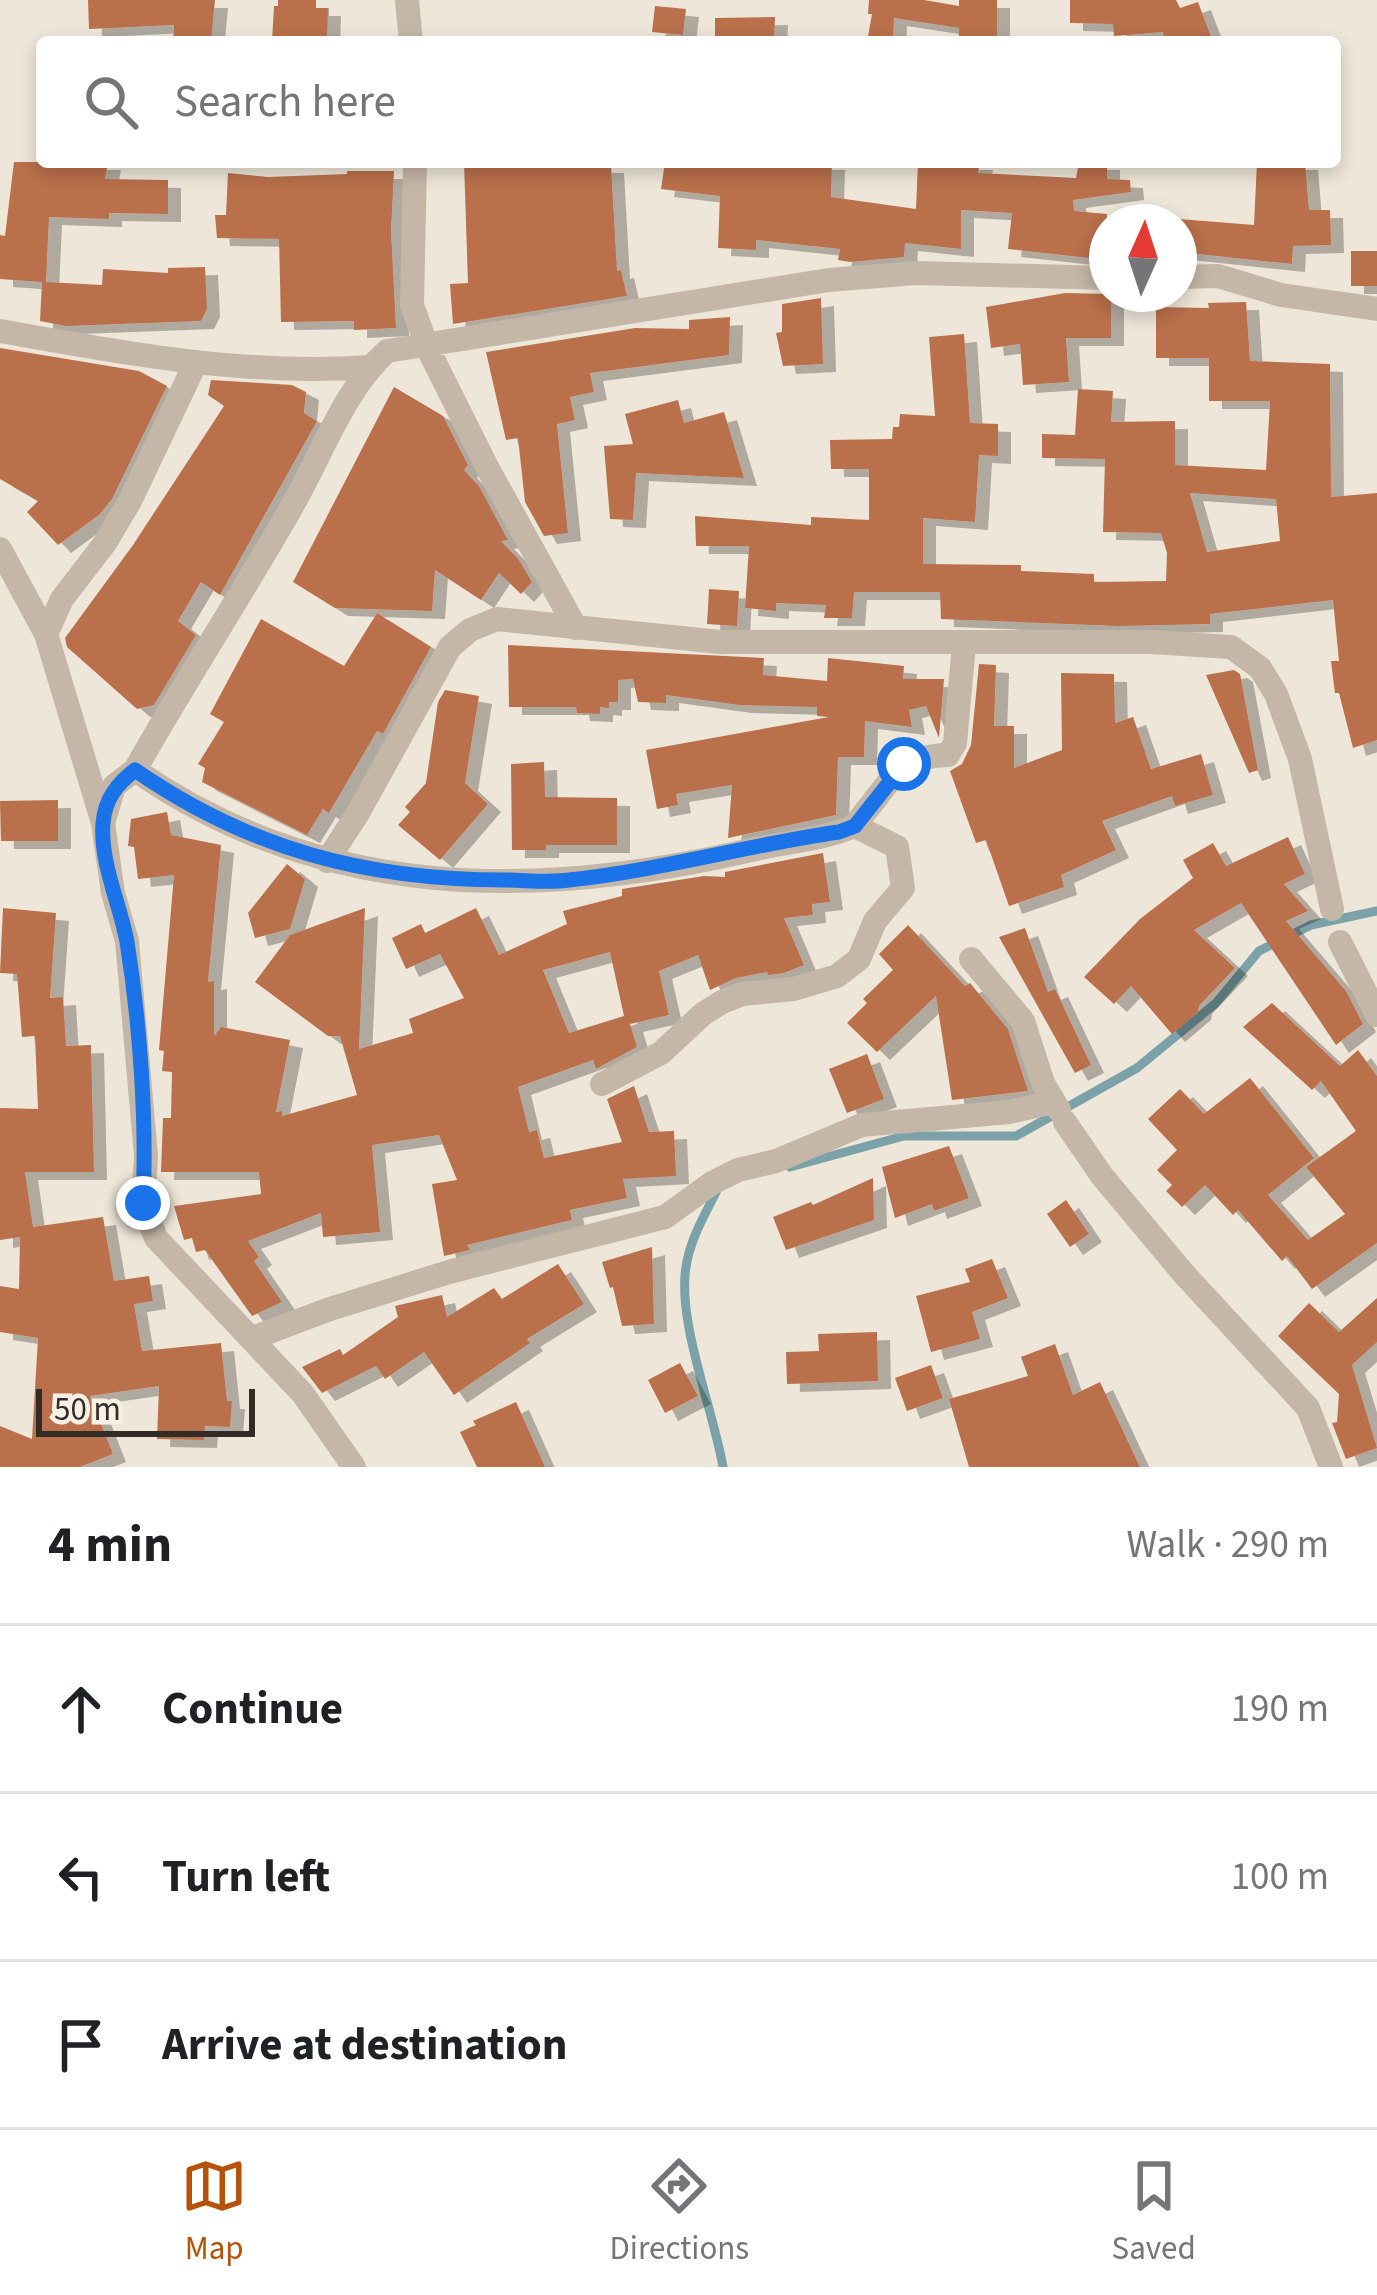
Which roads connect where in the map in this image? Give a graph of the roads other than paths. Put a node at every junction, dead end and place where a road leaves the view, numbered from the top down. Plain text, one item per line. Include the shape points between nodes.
1 (407, 0) edge
2 (410, 36) edge
3 (416, 168) edge
4 (1197, 277) edge
5 (1089, 278) edge
6 (1377, 309) edge
7 (0, 331) edge
8 (427, 346) junction
9 (196, 362) junction
10 (369, 367) junction
11 (0, 549) edge
12 (576, 628) junction
13 (46, 634) junction
14 (964, 644) junction
15 (135, 770) junction
16 (103, 823) junction
17 (855, 826) junction
18 (327, 862) junction
19 (1332, 909) dead end
20 (1340, 942) dead end
21 (971, 959) dead end
22 (1377, 1015) edge
23 (602, 1084) dead end
24 (1059, 1112) junction
25 (254, 1337) junction
26 (354, 1467) edge
27 (1331, 1467) edge

1 - 2 street
3 - 8 street via 412,304
4 - 6 street
5 - 8 street via 916,273 829,280
7 - 9 street
8 - 10 street via 388,351
8 - 12 street
9 - 10 street
9 - 13 street via 130,500
10 - 15 street
11 - 13 street
12 - 14 street via 720,642
12 - 18 street via 497,619 450,647
13 - 16 street
14 - 17 street via 955,743 947,754 904,764
14 - 19 street via 1150,642 1232,647 1246,655 1276,694 1300,759
15 - 16 street via 114,786
15 - 18 street via 242,833
16 - 25 street via 127,941 143,1203 156,1238
17 - 18 street via 562,881 425,876
17 - 23 street via 897,847 903,888 875,921 860,958 837,976 722,1002 661,1053
20 - 22 street
21 - 24 street via 1023,1021
24 - 25 street via 862,1125 739,1170 665,1217 448,1272
24 - 27 street via 1184,1274 1308,1408
25 - 26 street

